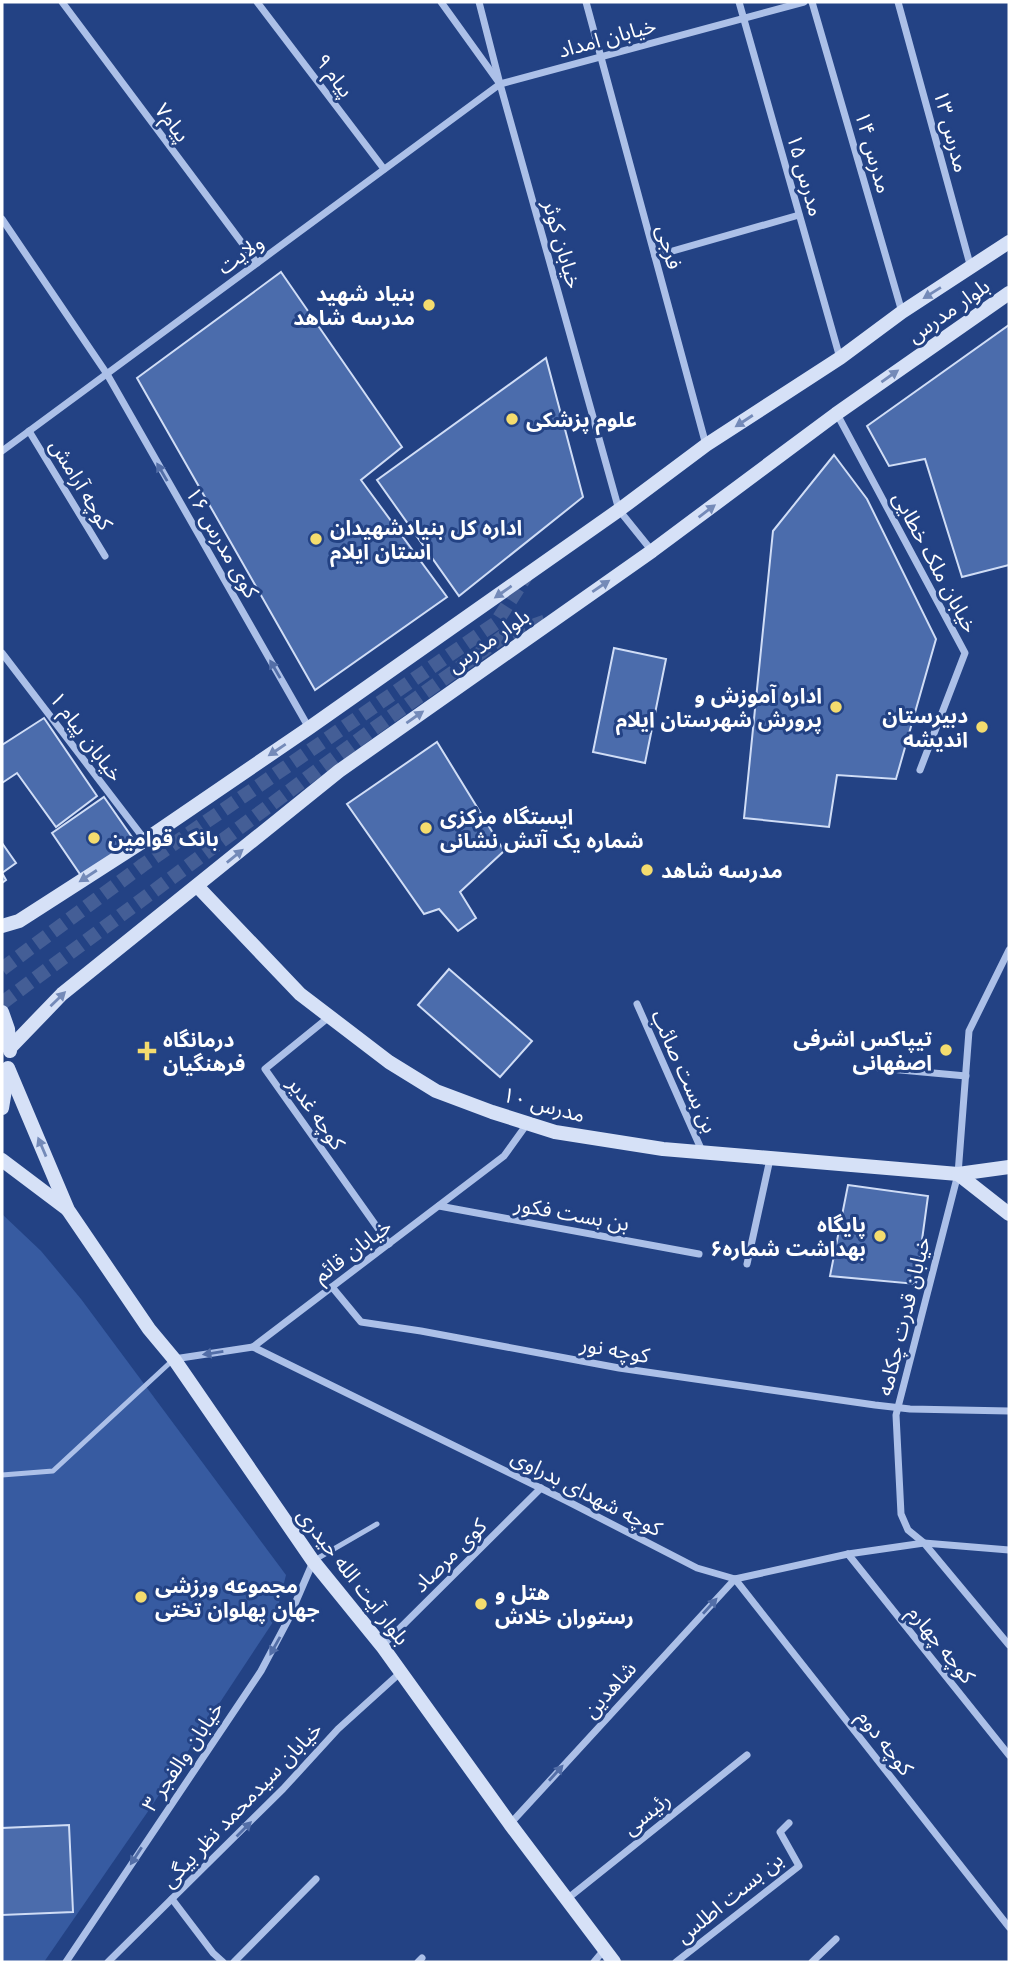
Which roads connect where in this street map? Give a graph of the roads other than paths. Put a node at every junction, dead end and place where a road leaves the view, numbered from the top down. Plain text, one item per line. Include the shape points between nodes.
1 (62, 2) edge
2 (257, 2) edge
3 (442, 2) edge
4 (479, 2) edge
5 (586, 2) edge
6 (739, 2) edge
7 (804, 2) edge
8 (813, 2) edge
9 (898, 2) edge
10 (744, 18) junction
11 (601, 57) junction
12 (500, 84) junction
13 (384, 169) junction
14 (799, 215) junction
15 (2, 219) edge
16 (1009, 242) edge
17 (655, 256) junction
18 (257, 263) junction
19 (971, 269) junction
20 (1009, 293) edge
21 (902, 312) junction
22 (840, 358) junction
23 (107, 374) junction
24 (836, 414) junction
25 (30, 431) junction
26 (706, 446) junction
27 (2, 451) edge
28 (620, 510) junction
29 (652, 551) junction
30 (104, 556) dead end
31 (2, 653) edge
32 (309, 728) junction
33 (919, 770) dead end
34 (145, 840) junction
35 (198, 887) junction
36 (2, 926) edge
37 (1009, 950) edge
38 (637, 1004) dead end
39 (2, 1012) edge
40 (330, 1017) junction
41 (10, 1048) junction
42 (8, 1068) junction
43 (879, 1068) dead end
44 (966, 1076) junction
45 (2, 1108) edge
46 (527, 1123) junction
47 (702, 1152) junction
48 (770, 1158) junction
49 (2, 1160) edge
50 (1009, 1167) edge
51 (958, 1174) junction
52 (439, 1206) junction
53 (68, 1210) junction
54 (1009, 1214) edge
55 (389, 1244) junction
56 (699, 1254) dead end
57 (747, 1264) dead end
58 (332, 1287) junction
59 (253, 1347) junction
60 (174, 1359) junction
61 (897, 1407) junction
62 (1009, 1411) edge
63 (2, 1475) edge
64 (541, 1488) junction
65 (377, 1524) dead end
66 (924, 1543) junction
67 (1009, 1550) edge
68 (848, 1554) junction
69 (313, 1561) junction
70 (734, 1579) junction
71 (1009, 1645) edge
72 (382, 1646) junction
73 (401, 1672) junction
74 (747, 1755) dead end
75 (1009, 1755) edge
76 (789, 1823) dead end
77 (510, 1824) junction
78 (316, 1879) dead end
79 (172, 1899) junction
80 (567, 1899) junction
81 (1009, 1927) edge
82 (836, 1939) dead end
83 (604, 1949) junction
84 (66, 1962) edge
85 (108, 1962) edge
86 (223, 1962) edge
87 (234, 1962) edge
88 (594, 1962) edge
89 (614, 1962) edge
90 (676, 1962) edge
91 (812, 1962) edge

1 - 18 street, پیام۷
2 - 13 street, پیام ۹
3 - 12 street, خیابان کوثر
4 - 12 street
5 - 11 street, فرجی
6 - 10 street, مدرس ۱۵
7 - 10 street, خیابان امداد
8 - 21 street, مدرس ۱۴
9 - 19 street, مدرس ۱۳
10 - 11 street, خیابان امداد
10 - 14 street, مدرس ۱۵
11 - 12 street, خیابان امداد
11 - 17 street, فرجی
12 - 13 street, ولایت
12 - 28 street, خیابان کوثر
13 - 18 street, ولایت
14 - 17 street
14 - 22 street, مدرس ۱۵
15 - 23 street, کوی مدرس ۱۶
16 - 19 main road, بلوار مدرس
17 - 26 street, فرجی
18 - 23 street, ولایت
19 -> 21 main road, بلوار مدرس
24 -> 20 main road, بلوار مدرس
21 - 22 main road, بلوار مدرس
22 -> 26 main road, بلوار مدرس
23 - 25 street, ولایت
32 -> 23 street, کوی مدرس ۱۶
29 -> 24 main road, بلوار مدرس
24 - 33 street, خیابان ملک خطایی via 965,653
25 - 27 street, ولایت
25 - 30 street, کوچه آرامش
26 - 28 main road, بلوار مدرس
28 - 29 street
28 -> 32 main road, بلوار مدرس
35 -> 29 main road, بلوار مدرس via 339,771
31 - 34 street, خیابان پیام ۱
32 -> 34 main road, بلوار مدرس
34 -> 36 main road, بلوار مدرس via 19,921
35 - 40 main road, مدرس ۱۰ via 300,994
41 -> 35 main road, بلوار مدرس via 62,994
37 - 44 street, خیابان قدرت چکامه via 970,1031
38 - 47 street, بن بست صائب
39 - 41 main road
40 - 46 main road, مدرس ۱۰ via 389,1062 436,1090
40 - 55 street, کوچه غدیر via 265,1069
41 - 42 main road
42 - 45 main road
53 -> 42 main road, بلوار آیت الله حیدری
43 - 44 street
44 - 51 street, خیابان قدرت چکامه
46 - 47 main road, مدرس ۱۰ via 555,1132
46 - 52 street, خیابان قائم via 504,1156
47 - 48 main road, مدرس ۱۰
48 - 51 main road, مدرس ۱۰
48 - 57 street
49 - 53 main road, بلوار آیت الله حیدری
50 - 51 main road, مدرس ۱۰
51 - 54 main road
51 - 61 street, خیابان قدرت چکامه
52 - 55 street, خیابان قائم
52 - 56 street, بن بست فکور
53 - 60 main road, بلوار آیت الله حیدری
55 - 58 street, خیابان قائم
58 - 59 street, خیابان قائم
58 - 61 street, کوچه نور via 360,1322 619,1368
59 -> 60 street, خیابان قائم
59 - 64 street, کوچه شهدای بدراوی
60 - 63 lane via 53,1471
60 - 69 main road, بلوار آیت الله حیدری
61 - 62 street, کوچه نور
61 - 66 street, خیابان قدرت چکامه via 901,1514 908,1530
64 - 70 street, کوچه شهدای بدراوی via 697,1568
64 - 72 street, کوی مرصاد
65 - 69 lane
66 - 67 street, کوچه شهدای بدراوی
66 - 68 street, کوچه شهدای بدراوی
66 - 71 street, خیابان قدرت چکامه
68 - 70 street, کوچه شهدای بدراوی
68 - 75 street, کوچه چهارم
69 - 72 main road, بلوار آیت الله حیدری
69 -> 84 street, خیابان والفجر ۳ via 261,1671
77 -> 70 street, شاهدین
70 - 81 street, کوچه دوم
72 - 73 main road, بلوار آیت الله حیدری
73 - 77 main road, بلوار آیت الله حیدری
79 -> 73 street, خیابان سیدمحمد نظر بیگی via 338,1729
74 - 80 street, رئیسی
76 - 90 street, بن بست اطلس via 779,1832 799,1866
77 - 80 main road, بلوار آیت الله حیدری
78 - 87 street
79 - 85 street, خیابان سیدمحمد نظر بیگی
79 - 86 street
80 - 83 main road, بلوار آیت الله حیدری
82 - 91 street
83 - 88 street
83 - 89 main road, بلوار آیت الله حیدری

